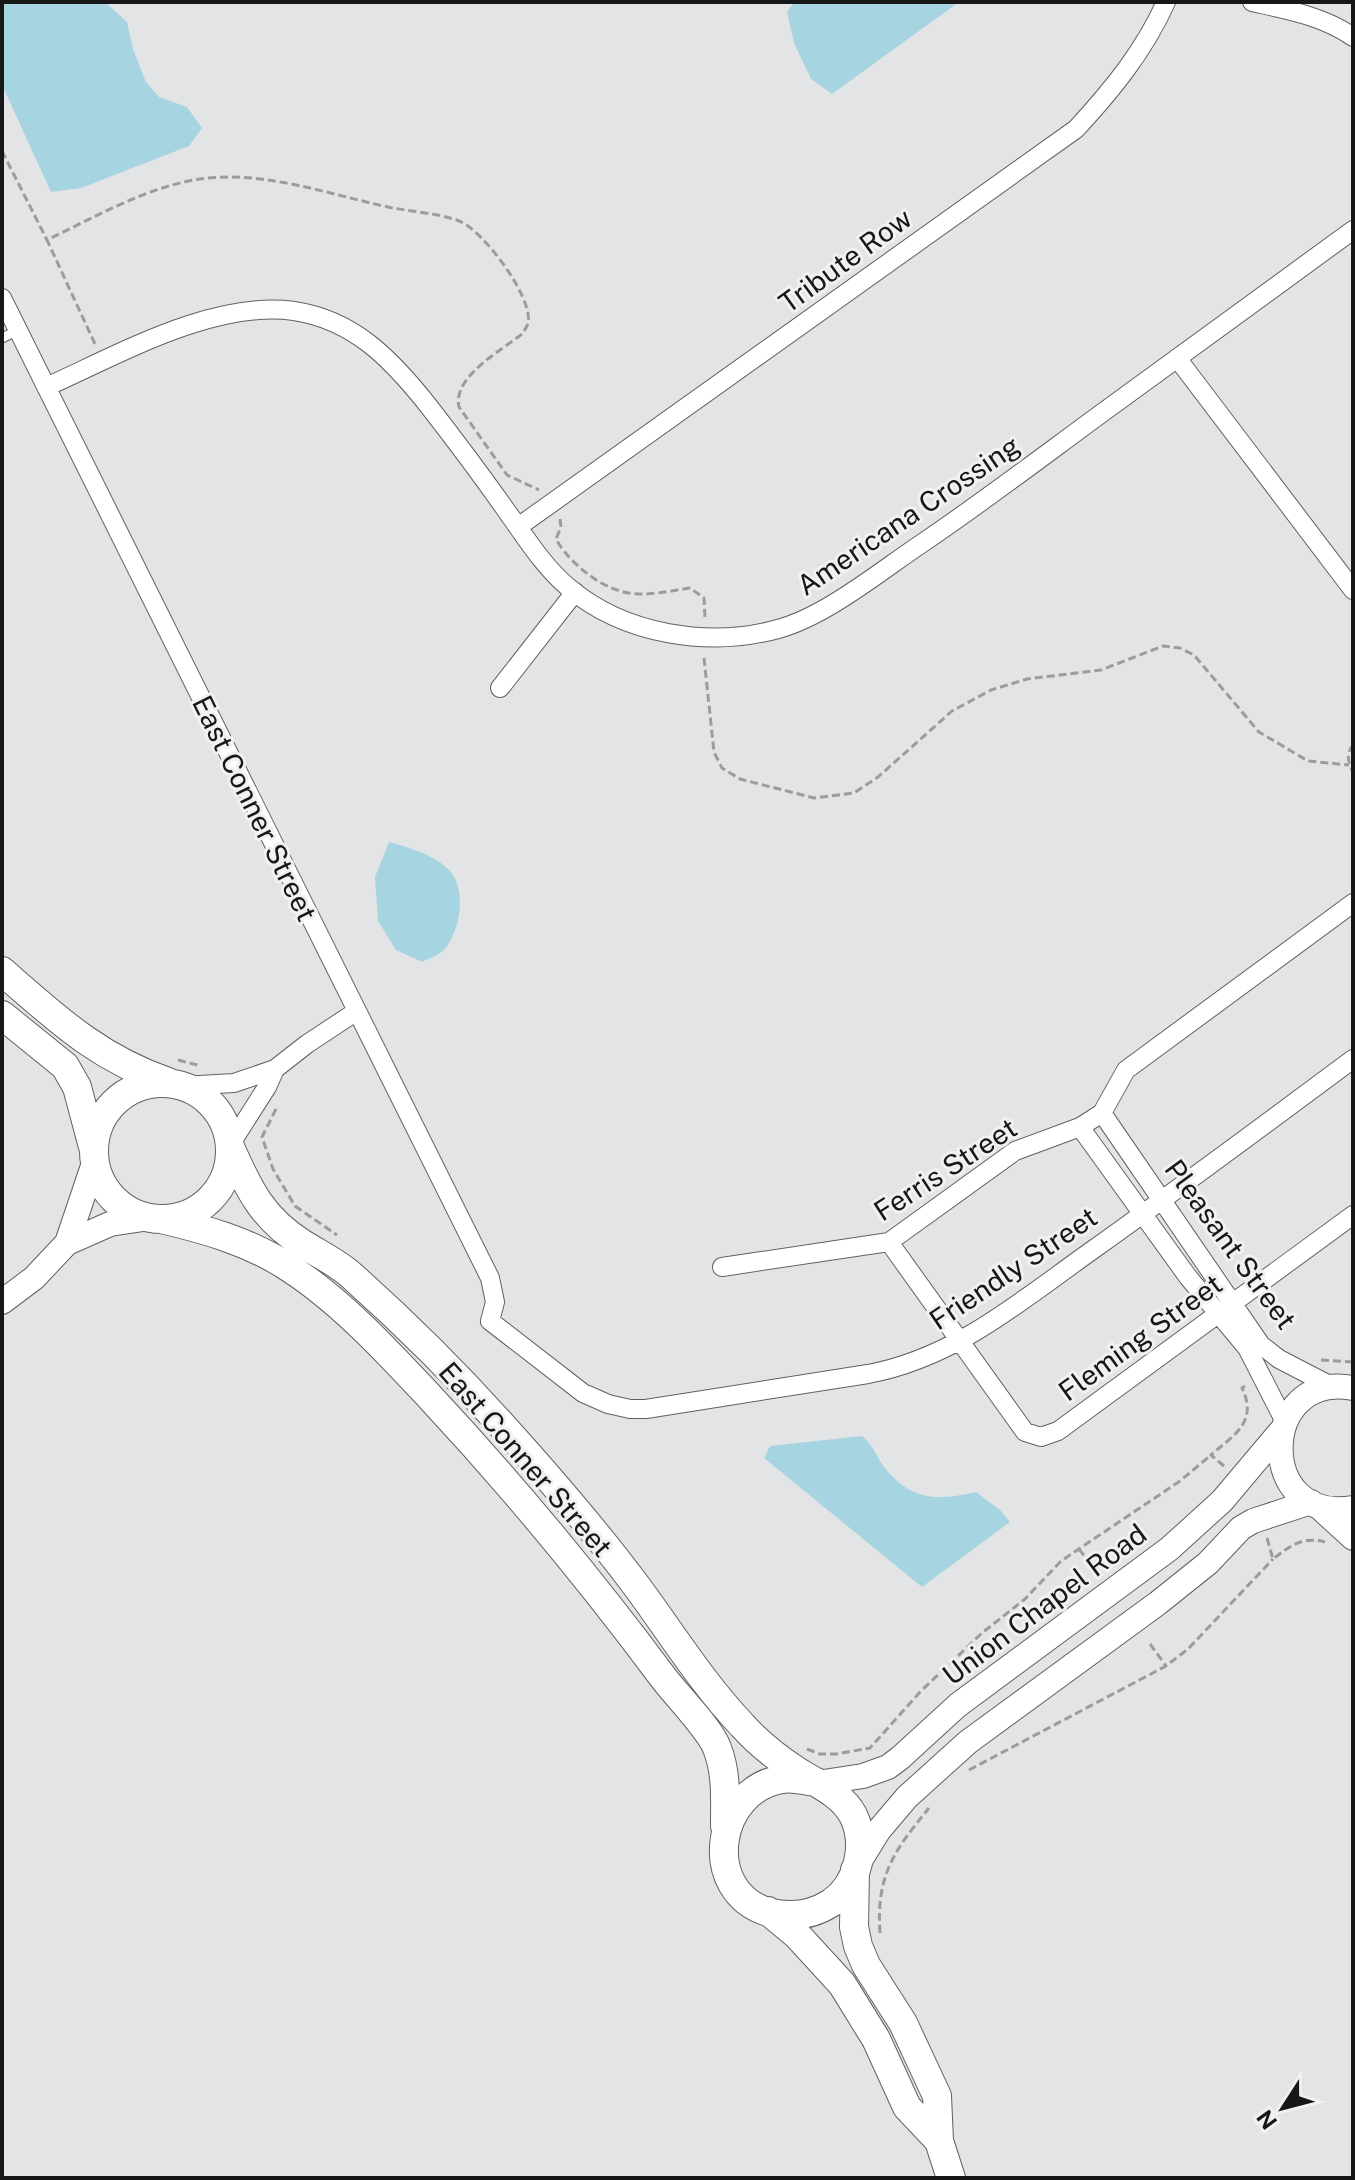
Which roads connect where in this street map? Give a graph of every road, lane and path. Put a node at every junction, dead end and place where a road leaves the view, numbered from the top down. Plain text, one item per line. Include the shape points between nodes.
1 (1166, 2) edge
2 (1252, 2) edge
3 (1353, 37) edge
4 (2, 151) edge
5 (1353, 230) edge
6 (47, 240) junction
7 (2, 298) edge
8 (10, 334) edge
9 (1177, 358) junction
10 (103, 361) junction
11 (46, 387) junction
12 (539, 490) dead end
13 (560, 519) dead end
14 (518, 527) junction
15 (1353, 590) edge
16 (575, 592) junction
17 (706, 621) dead end
18 (704, 658) dead end
19 (500, 688) dead end
20 (1353, 745) edge
21 (1349, 765) junction
22 (1353, 772) edge
23 (1353, 903) edge
24 (2, 971) edge
25 (357, 1011) junction
26 (2, 1015) edge
27 (1353, 1059) edge
28 (203, 1067) dead end
29 (275, 1069) junction
30 (177, 1076) junction
31 (1102, 1113) junction
32 (1080, 1127) junction
33 (230, 1146) junction
34 (95, 1157) junction
35 (1162, 1200) junction
36 (1143, 1214) junction
37 (1353, 1215) edge
38 (155, 1219) junction
39 (889, 1242) junction
40 (67, 1243) junction
41 (722, 1267) dead end
42 (2, 1302) edge
43 (1226, 1309) junction
44 (490, 1321) joint
45 (960, 1341) junction
46 (1242, 1388) dead end
47 (1347, 1388) edge
48 (1283, 1427) junction
49 (1211, 1455) junction
50 (1228, 1469) dead end
51 (1314, 1504) junction
52 (1353, 1508) edge
53 (1267, 1535) dead end
54 (1342, 1541) edge
55 (1079, 1549) junction
56 (1273, 1559) junction
57 (1100, 1577) dead end
58 (1150, 1644) dead end
59 (1166, 1666) junction
60 (799, 1743) dead end
61 (967, 1771) dead end
62 (816, 1783) junction
63 (930, 1807) dead end
64 (724, 1834) junction
65 (856, 1868) junction
66 (768, 1911) junction
67 (881, 1938) dead end
68 (939, 2141) junction
69 (951, 2178) edge

1 - 14 street, Tribute Row via 1133,63 1076,129
2 - 3 street via 1309,15
4 - 6 path
5 - 9 street, Americana Crossing
6 - 10 path
6 - 12 path via 143,196 193,180 225,177 334,193 461,221 480,236 518,285 528,324 464,382 459,407 507,475
7 - 8 street, East Conner Street
8 - 11 street, East Conner Street
9 - 15 street
9 - 16 street, Americana Crossing via 957,519 812,617 782,629 717,639 676,635 636,625
10 - 11 street, Americana Crossing
10 - 14 street, Americana Crossing via 239,312 292,311 335,321 369,341 403,373
11 - 25 street, East Conner Street
13 - 17 path via 556,539 561,549 589,575 621,592 690,588 704,598
14 - 16 street, Americana Crossing
16 - 19 street
18 - 21 path via 714,752 722,768 740,779 814,798 854,793 952,711 991,690 1027,679 1101,670 1163,646 1194,655 1259,732 1308,761
20 - 21 path
21 - 22 path
23 - 31 street, Ferris Street via 1126,1070
24 - 30 main road via 92,1046 128,1066
25 - 29 street
25 - 44 street, East Conner Street via 490,1278 495,1302
26 - 34 main road via 72,1076
27 - 35 street, Friendly Street
28 - 30 path
29 - 30 street via 234,1083
29 - 33 street
30 - 33 main road via 209,1103 227,1129
30 - 34 main road via 124,1095 114,1104 99,1127
31 - 32 street, Ferris Street
31 - 35 street, Pleasant Street
32 - 36 street, Pleasant Street
32 - 39 street, Ferris Street via 1015,1151
33 - 38 main road via 225,1178 206,1204 192,1213
33 - 62 main road, East Conner Street via 264,1213 345,1269 508,1431 632,1580 728,1710 759,1742
34 - 38 main road via 99,1176 119,1204
34 - 40 main road
35 - 36 street, Friendly Street
35 - 43 street, Pleasant Street
36 - 43 street, Pleasant Street via 1188,1277
36 - 45 street, Friendly Street
37 - 43 street, Fleming Street
38 - 40 main road via 110,1224
38 - 64 main road, East Conner Street via 202,1228 245,1245 313,1285 483,1454 607,1601 709,1734 723,1768
39 - 41 street, Ferris Street
39 - 45 street
40 - 42 main road
43 - 45 street, Fleming Street via 1058,1431 1041,1437 1025,1432
43 - 47 street, Pleasant Street via 1279,1359
43 - 48 street, Pleasant Street
44 - 45 street, Friendly Street via 583,1393 630,1409 893,1370
46 - 49 path via 1249,1407 1244,1421
47 - 48 main road, Union Chapel Road via 1304,1398
48 - 51 main road via 1280,1456 1287,1480
48 - 62 main road, Union Chapel Road via 1222,1501 1169,1549 958,1705 900,1758 863,1776
49 - 50 path
49 - 55 path
51 - 52 main road via 1333,1510
51 - 54 main road
51 - 65 main road via 1241,1528 1167,1596 968,1742 907,1797
53 - 56 path
54 - 56 path via 1299,1541
55 - 57 path
55 - 60 path via 957,1656 870,1748 820,1754
56 - 59 path
58 - 59 path
59 - 61 path
62 - 64 main road via 785,1778 760,1785 741,1799
62 - 65 main road via 835,1793 853,1815 860,1841
63 - 67 path via 884,1874
64 - 66 main road via 731,1880 749,1901
65 - 66 main road via 850,1884 819,1910 793,1916
65 - 68 main road via 858,1946 934,2086
66 - 68 main road via 842,1984 876,2039 907,2107
68 - 69 main road

